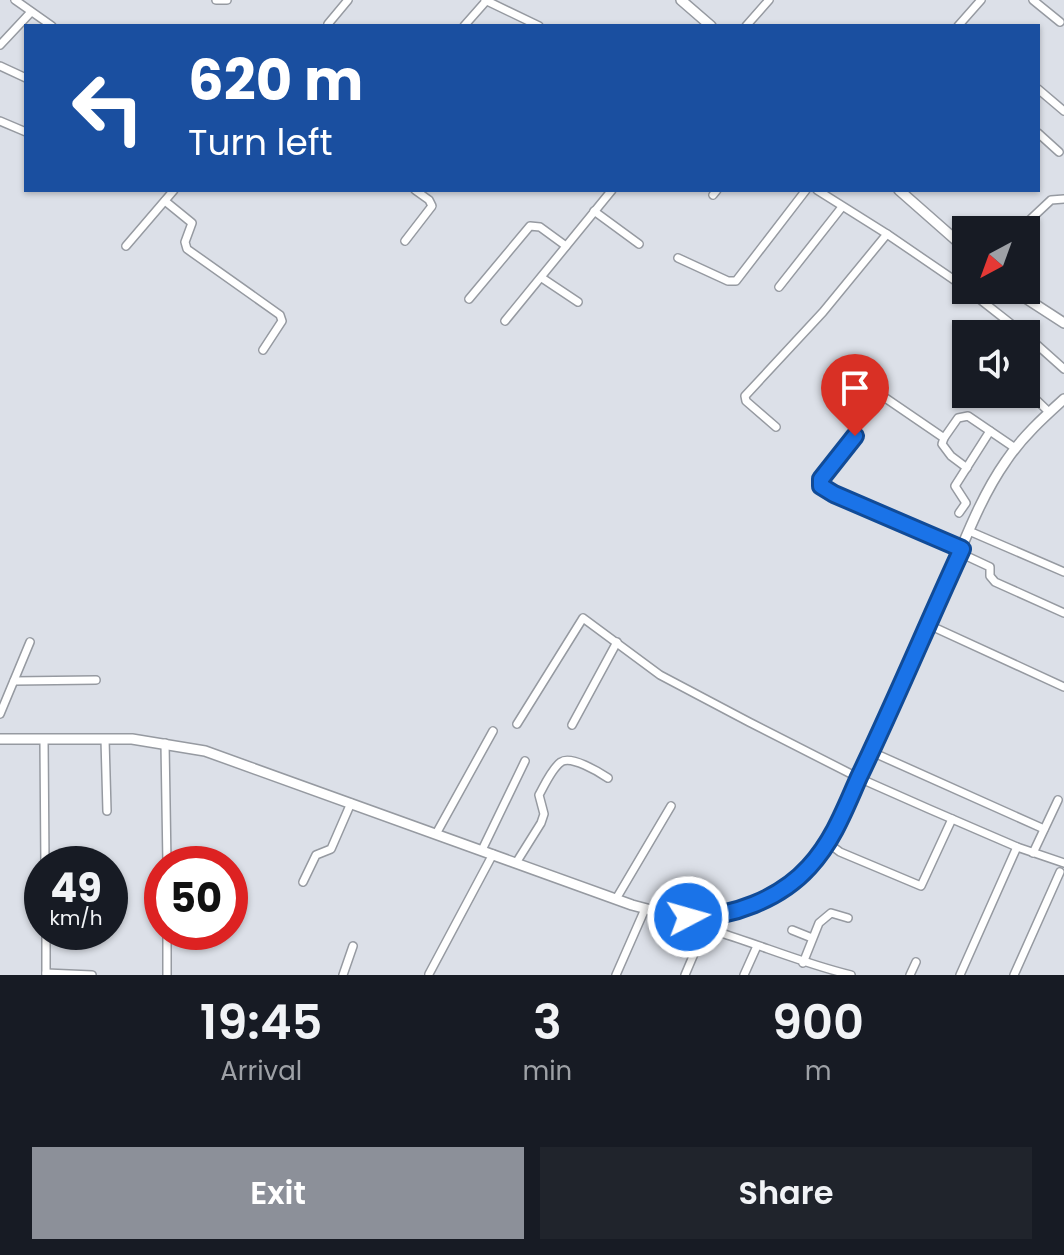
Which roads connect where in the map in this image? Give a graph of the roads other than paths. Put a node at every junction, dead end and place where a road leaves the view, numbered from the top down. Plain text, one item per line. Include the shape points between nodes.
1 (15, 0) edge
2 (216, 0) edge
3 (227, 0) edge
4 (348, 0) edge
5 (486, 0) edge
6 (681, 0) edge
7 (769, 0) edge
8 (981, 0) edge
9 (1033, 0) edge
10 (28, 6) edge
11 (1060, 22) dead end
12 (50, 24) edge
13 (328, 24) dead end
14 (466, 24) edge
15 (528, 24) edge
16 (709, 24) edge
17 (748, 24) edge
18 (962, 24) edge
19 (0, 45) edge
20 (0, 66) edge
21 (24, 77) edge
22 (1040, 91) edge
23 (1064, 111) edge
24 (0, 121) edge
25 (24, 131) edge
26 (1040, 135) edge
27 (1059, 152) dead end
28 (172, 192) edge
29 (418, 192) edge
30 (610, 192) edge
31 (804, 192) edge
32 (820, 192) edge
33 (905, 192) edge
34 (1064, 199) edge
35 (165, 201) junction
36 (842, 207) junction
37 (594, 211) junction
38 (1034, 216) edge
39 (887, 234) junction
40 (952, 236) edge
41 (405, 241) dead end
42 (639, 244) dead end
43 (126, 246) dead end
44 (566, 246) junction
45 (678, 258) dead end
46 (542, 278) junction
47 (952, 279) edge
48 (779, 287) dead end
49 (469, 299) dead end
50 (578, 302) dead end
51 (986, 304) edge
52 (1035, 304) edge
53 (1006, 320) edge
54 (505, 321) dead end
55 (1064, 323) edge
56 (1040, 348) edge
57 (263, 350) dead end
58 (1064, 369) edge
59 (884, 397) dead end
60 (1064, 399) edge
61 (1040, 403) edge
62 (1049, 412) junction
63 (776, 427) dead end
64 (990, 431) junction
65 (855, 436) dead end
66 (944, 438) junction
67 (1015, 448) junction
68 (967, 468) junction
69 (959, 513) dead end
70 (969, 531) junction
71 (961, 551) junction
72 (1064, 572) edge
73 (1064, 613) edge
74 (929, 625) junction
75 (30, 642) dead end
76 (617, 642) junction
77 (96, 680) dead end
78 (14, 681) junction
79 (1064, 687) edge
80 (0, 714) edge
81 (517, 724) dead end
82 (572, 725) dead end
83 (493, 731) dead end
84 (0, 739) edge
85 (105, 739) junction
86 (44, 740) junction
87 (165, 743) junction
88 (872, 752) junction
89 (525, 761) dead end
90 (608, 778) dead end
91 (859, 778) junction
92 (1058, 800) dead end
93 (351, 803) junction
94 (671, 806) dead end
95 (107, 811) dead end
96 (952, 819) junction
97 (1044, 829) junction
98 (436, 834) junction
99 (828, 843) junction
100 (45, 846) edge
101 (167, 846) edge
102 (1017, 847) junction
103 (482, 850) junction
104 (1033, 853) junction
105 (493, 854) junction
106 (516, 863) junction
107 (1064, 863) edge
108 (1060, 872) dead end
109 (303, 882) dead end
110 (616, 899) junction
111 (645, 909) junction
112 (677, 916) junction
113 (848, 918) dead end
114 (705, 928) junction
115 (792, 930) dead end
116 (812, 938) junction
117 (353, 946) dead end
118 (757, 946) junction
119 (46, 950) edge
120 (167, 950) edge
121 (916, 962) dead end
122 (803, 963) junction
123 (823, 972) edge
124 (46, 974) edge
125 (429, 974) edge
126 (92, 975) edge
127 (167, 975) edge
128 (343, 975) edge
129 (616, 975) edge
130 (685, 975) edge
131 (744, 975) edge
132 (851, 975) edge
133 (910, 975) edge
134 (960, 975) edge
135 (1014, 975) edge

1 - 10 street
2 - 3 street
4 - 13 street
5 - 14 street
5 - 15 street
6 - 16 main road
7 - 17 street
8 - 18 street
9 - 11 street
10 - 12 street
10 - 19 street
20 - 21 street
22 - 23 street
24 - 25 street
26 - 27 street
28 - 35 street
29 - 41 street via 432,206
30 - 37 street
31 - 45 street via 736,281
32 - 36 street
33 - 40 main road
34 - 38 street via 1051,200
35 - 43 street
35 - 57 street via 192,223 187,249 280,315 282,321
36 - 39 street
36 - 48 street
37 - 42 street
37 - 44 street
39 - 47 street
39 - 63 street via 745,396
44 - 46 street
44 - 49 street via 530,226
46 - 50 street
46 - 54 street
51 - 53 street
52 - 55 main road
56 - 58 street
59 - 66 street
60 - 62 main road
61 - 62 street
62 - 67 main road
64 - 66 street via 964,416
64 - 67 street
64 - 68 street
65 - 71 street via 821,486
66 - 68 street via 944,448
67 - 70 main road
68 - 69 street via 955,486 966,503
70 - 71 main road
70 - 72 street
71 - 73 street via 990,567 995,582
71 - 74 main road
74 - 79 street
74 - 88 main road
75 - 78 street
76 - 81 street via 583,618
76 - 82 street
76 - 91 street via 660,675
77 - 78 street
78 - 80 street
83 - 98 street
84 - 86 main road
85 - 86 main road
85 - 87 main road
85 - 95 street
86 - 100 street
87 - 93 main road via 205,751
87 - 101 street
88 - 91 main road
88 - 97 street
89 - 103 street
90 - 106 street via 583,764 560,763 539,795 541,823
91 - 96 street
91 - 99 main road
92 - 97 street
93 - 98 main road
93 - 109 street via 331,849 316,855
94 - 110 street
96 - 99 street via 921,886
96 - 102 street
97 - 104 street
98 - 103 main road
99 - 112 main road via 808,869 767,898 734,912
102 - 104 street
102 - 134 street
103 - 105 main road
104 - 107 street
105 - 106 main road
105 - 125 street
106 - 110 main road
108 - 135 street
110 - 111 main road
111 - 112 main road
111 - 129 street
112 - 114 street
113 - 116 street via 826,915
114 - 118 street
114 - 130 street
115 - 116 street
116 - 122 street
117 - 128 street
118 - 122 street
118 - 131 street
119 - 124 street
120 - 127 street
121 - 133 street
122 - 123 street
123 - 132 street
124 - 126 street

